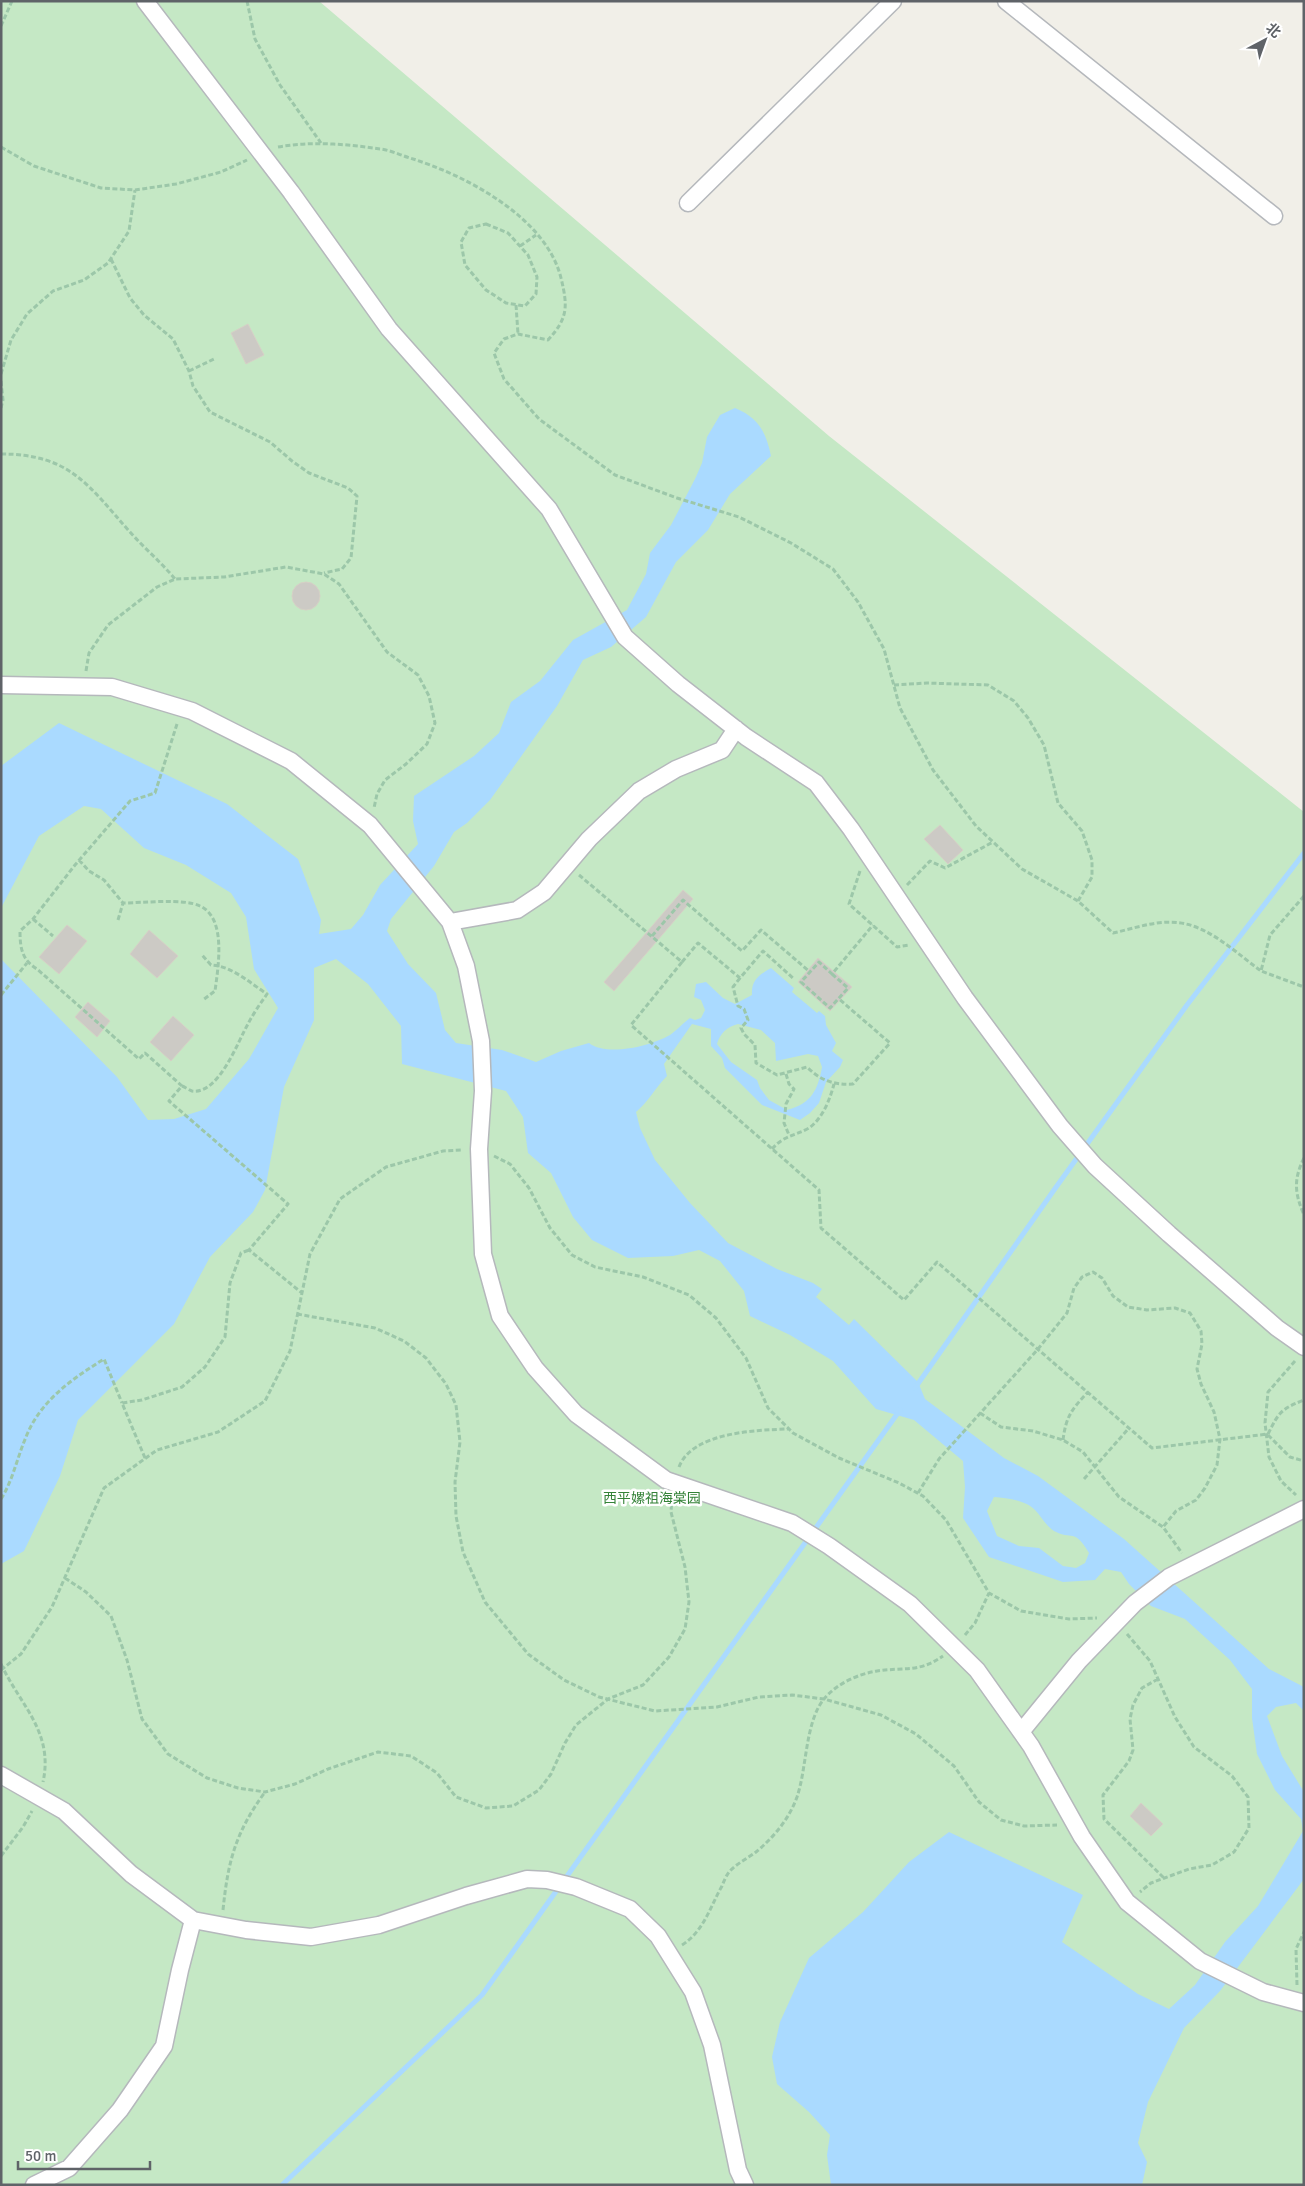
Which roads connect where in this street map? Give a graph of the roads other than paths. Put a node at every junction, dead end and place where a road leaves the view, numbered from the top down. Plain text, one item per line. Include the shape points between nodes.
1 (144, 1) edge
2 (893, 1) edge
3 (1006, 1) edge
4 (688, 203) dead end
5 (1274, 216) dead end
6 (1, 685) edge
7 (736, 729) junction
8 (450, 922) junction
9 (1301, 1352) edge
10 (1301, 1503) edge
11 (1021, 1732) junction
12 (1, 1775) edge
13 (193, 1920) junction
14 (1300, 2002) edge
15 (34, 2185) edge
16 (745, 2185) edge

1 - 7 street via 390,329 549,509 625,637
2 - 4 street
3 - 5 street
6 - 8 street via 112,687 192,711 291,761 370,825
7 - 8 street via 722,750 676,769 639,791 589,839 544,892 517,910
7 - 9 street via 816,783 965,998 1060,1126 1095,1166
8 - 11 street via 466,966 481,1041 483,1254 500,1316 535,1368 576,1414 666,1480 792,1523 910,1604 977,1670
10 - 11 street via 1169,1577 1135,1603 1079,1661
11 - 14 street via 1127,1902 1200,1960 1263,1992
12 - 13 street via 64,1811 131,1874
13 - 15 street via 164,2046 120,2110 69,2168
13 - 16 street via 311,1937 379,1925 526,1879 576,1886 630,1909 658,1936 693,1992 712,2045 738,2170

